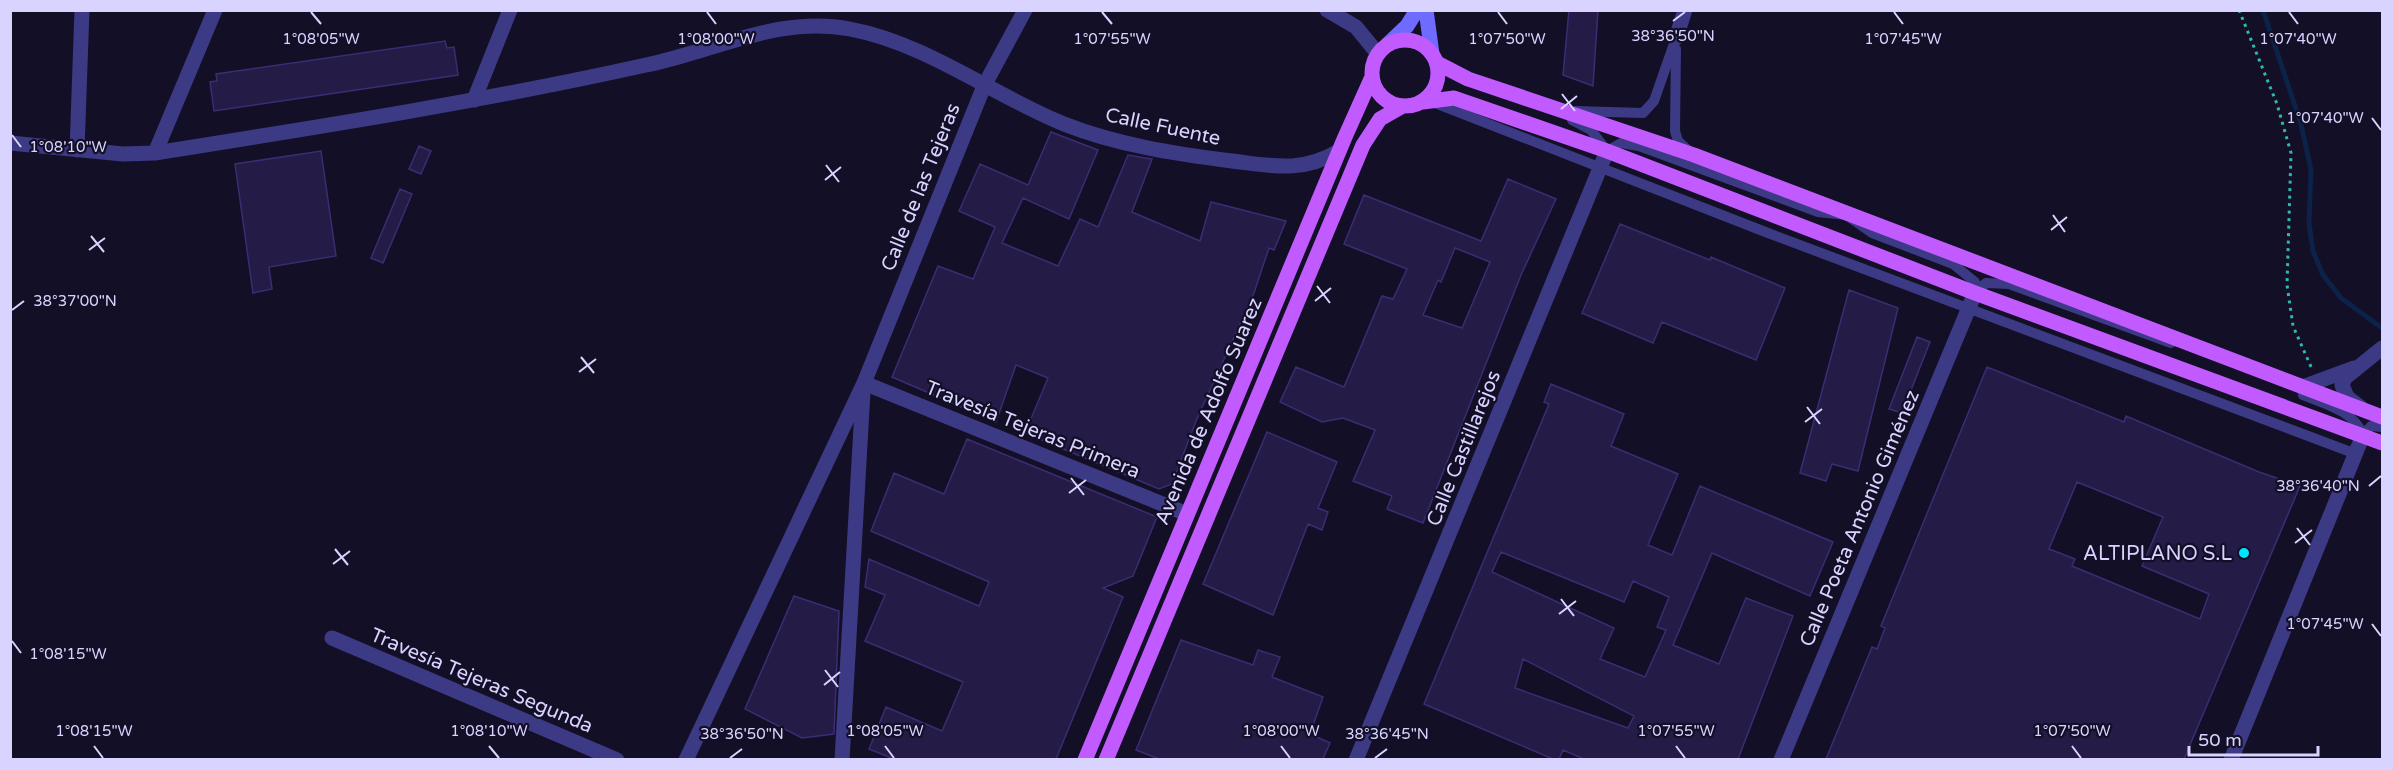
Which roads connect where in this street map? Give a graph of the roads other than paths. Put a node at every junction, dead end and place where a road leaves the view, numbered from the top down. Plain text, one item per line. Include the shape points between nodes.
1 (82, 10) edge
2 (215, 10) edge
3 (510, 10) edge
4 (1025, 10) edge
5 (1327, 10) edge
6 (1417, 10) edge
7 (1426, 10) edge
8 (1685, 10) edge
9 (1676, 38) junction
10 (1382, 49) junction
11 (1434, 58) junction
12 (1371, 79) junction
13 (1468, 79) junction
14 (984, 86) junction
15 (474, 100) junction
16 (1423, 102) junction
17 (1401, 107) junction
18 (1566, 110) junction
19 (10, 143) edge
20 (76, 150) junction
21 (1339, 151) junction
22 (1607, 151) junction
23 (155, 153) junction
24 (1694, 155) junction
25 (1600, 168) junction
26 (1846, 215) junction
27 (1972, 301) junction
28 (2193, 344) junction
29 (2382, 348) edge
30 (2357, 368) junction
31 (864, 383) junction
32 (2311, 384) junction
33 (2361, 409) junction
34 (2382, 417) edge
35 (2382, 427) edge
36 (2363, 435) junction
37 (2382, 442) edge
38 (2356, 454) junction
39 (1187, 514) junction
40 (332, 638) dead end
41 (617, 759) edge
42 (687, 759) edge
43 (842, 759) edge
44 (1085, 759) edge
45 (1106, 759) edge
46 (1356, 759) edge
47 (1780, 759) edge
48 (2231, 759) edge

1 - 20 street
2 - 23 street
3 - 15 street
4 - 14 street, Calle de las Tejeras
5 - 10 street
6 - 10 main road via 1407,26
7 - 11 main road
8 - 9 street
9 - 18 lane via 1654,101 1643,113
9 - 24 lane via 1675,131 1678,141
10 - 11 main road via 1406,40 1425,46
10 - 12 main road via 1373,62
11 - 13 main road
11 - 16 main road via 1438,80
12 - 17 main road via 1382,98
12 - 21 main road, Avenida de Adolfo Suarez
13 - 18 main road
13 - 22 lane via 1578,122 1591,130
14 - 15 street, Calle Fuente via 928,55 851,29 812,25 772,29 650,65
14 - 21 street, Calle Fuente via 1065,124 1124,143 1186,155 1272,166 1306,166
14 - 31 street, Calle de las Tejeras
15 - 23 street, Calle Fuente
16 - 17 main road
16 - 22 main road via 1454,98
16 - 25 lane via 1441,104
17 - 45 main road, Avenida de Adolfo Suarez via 1380,119 1363,145
18 - 24 main road
19 - 20 street, Calle Fuente
20 - 23 street, Calle Fuente
21 - 39 main road, Avenida de Adolfo Suarez
22 - 25 street, Calle Castillarejos
22 - 26 lane via 1621,143 1639,146 1818,212
22 - 27 main road
24 - 26 main road
25 - 27 lane
25 - 46 street, Calle Castillarejos
26 - 27 lane via 1872,233 1953,264 1975,282
26 - 28 main road
27 - 28 lane via 1986,283 2009,284 2154,339
27 - 36 main road
27 - 38 lane
27 - 47 street, Calle Poeta Antonio Giménez
28 - 32 main road
28 - 36 lane via 2221,363 2341,410 2360,427
29 - 30 street
30 - 32 street
30 - 33 street via 2342,385 2347,397
31 - 39 street, Travesía Tejeras Primera
31 - 42 street, Calle de las Tejeras
31 - 43 street
32 - 33 main road
33 - 34 main road
35 - 36 lane via 2372,426
36 - 37 main road
36 - 38 street
38 - 48 street
39 - 44 main road, Avenida de Adolfo Suarez
40 - 41 street, Travesía Tejeras Segunda

